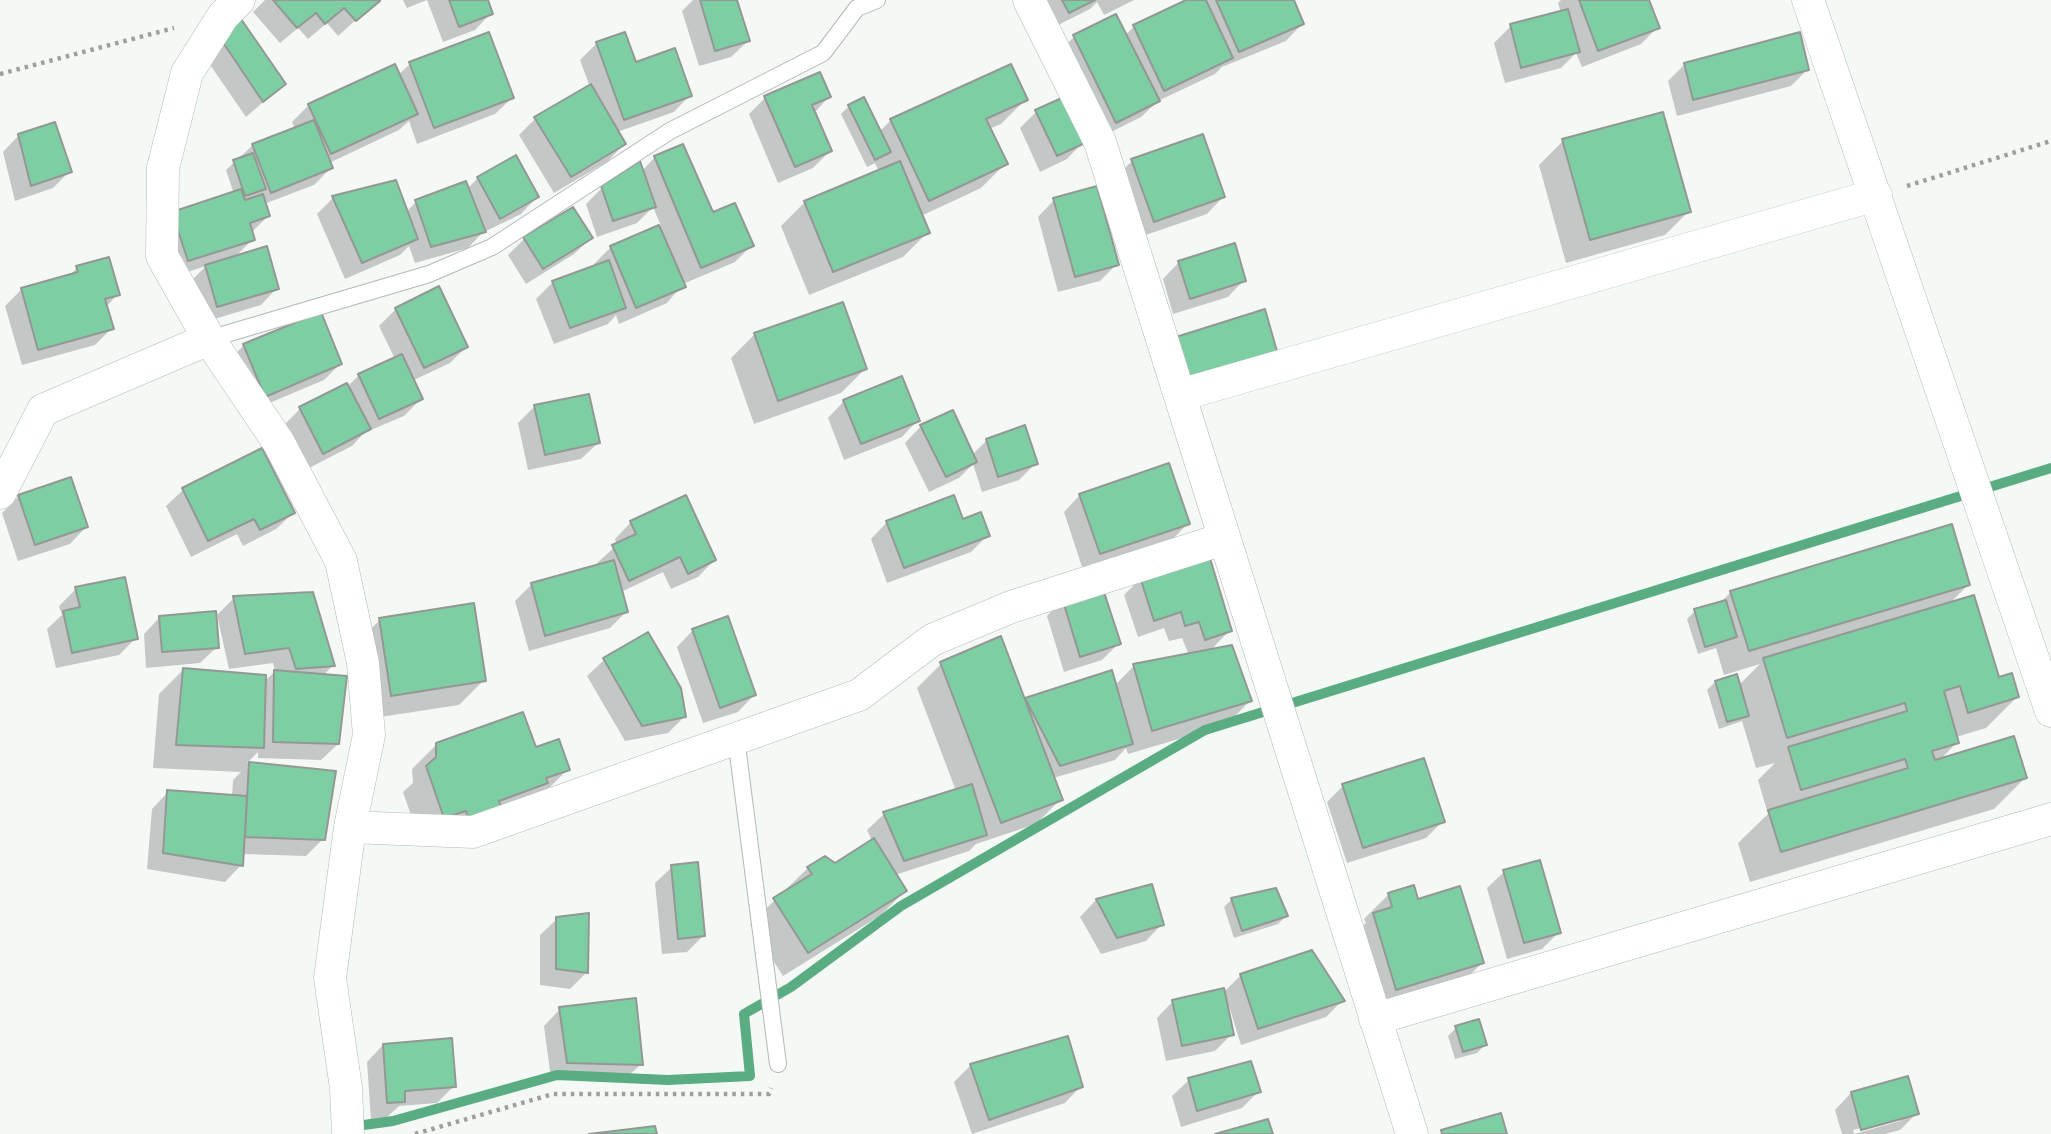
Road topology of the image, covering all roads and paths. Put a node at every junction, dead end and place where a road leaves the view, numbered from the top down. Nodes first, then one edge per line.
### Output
1 (877, 0) edge
2 (1029, 0) edge
3 (1808, 0) edge
4 (231, 8) edge
5 (0, 74) edge
6 (2051, 141) edge
7 (1876, 195) junction
8 (209, 339) junction
9 (1180, 395) junction
10 (0, 493) edge
11 (1223, 539) junction
12 (2051, 711) edge
13 (736, 738) junction
14 (2051, 819) edge
15 (350, 827) junction
16 (1375, 1019) junction
17 (778, 1064) joint
18 (348, 1134) edge
19 (415, 1134) edge
20 (1412, 1134) edge

1 - 8 lane
2 - 9 street
3 - 7 street
4 - 5 path
4 - 8 street
6 - 7 path
7 - 9 street
7 - 12 street
8 - 10 street
8 - 15 street
9 - 11 street
11 - 13 street
11 - 16 street
13 - 15 street
13 - 17 lane
14 - 16 street
15 - 18 street
16 - 20 street
17 - 19 path

